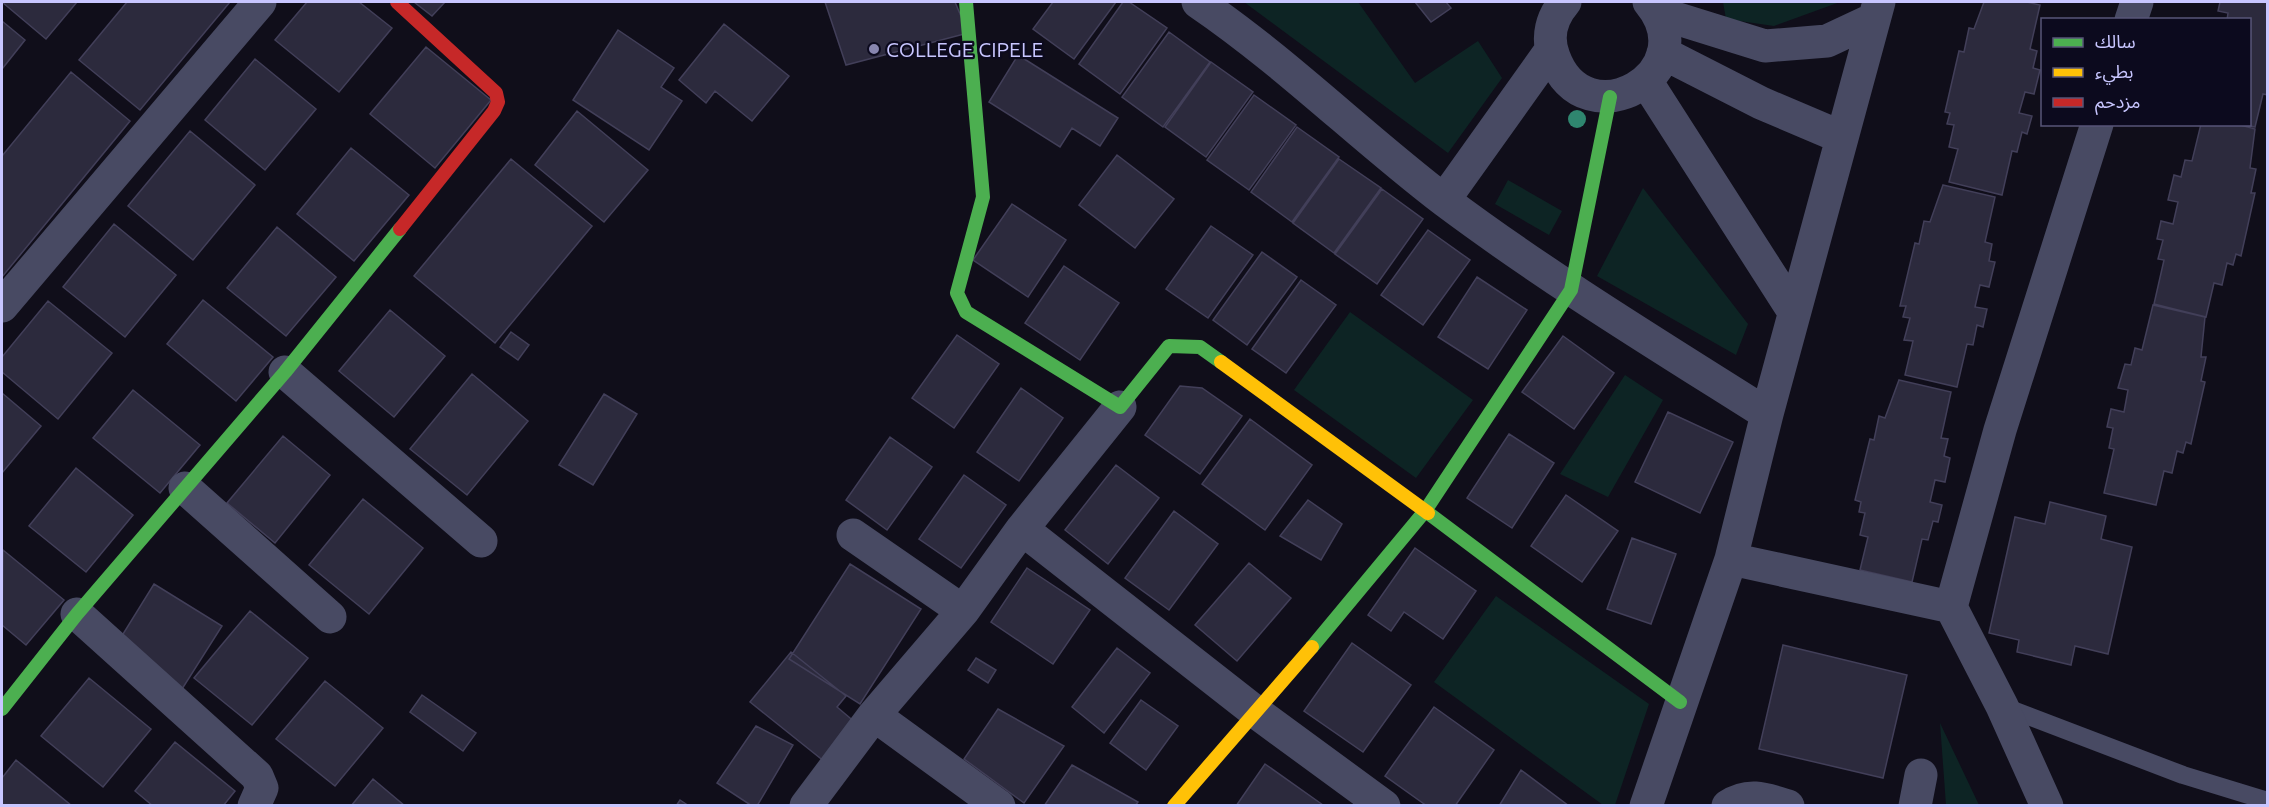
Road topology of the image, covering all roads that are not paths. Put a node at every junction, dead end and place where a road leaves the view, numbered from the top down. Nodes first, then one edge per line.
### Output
1 (260, 2) edge
2 (397, 2) edge
3 (966, 2) edge
4 (1198, 2) edge
5 (2137, 2) edge
6 (1558, 5) edge
7 (1654, 8) edge
8 (1877, 10) edge
9 (2132, 18) edge
10 (1551, 50) junction
11 (1664, 53) junction
12 (1646, 81) junction
13 (1610, 97) junction
14 (2096, 126) edge
15 (1841, 137) junction
16 (1444, 200) junction
17 (1571, 290) junction
18 (2, 306) edge
19 (1794, 312) junction
20 (285, 372) junction
21 (1120, 407) junction
22 (1767, 414) junction
23 (185, 488) junction
24 (1425, 510) junction
25 (1022, 529) junction
26 (853, 535) dead end
27 (481, 541) dead end
28 (1731, 559) junction
29 (1951, 607) junction
30 (963, 610) junction
31 (77, 614) junction
32 (330, 617) dead end
33 (1680, 702) junction
34 (2002, 706) junction
35 (2, 709) edge
36 (1257, 713) junction
37 (874, 716) junction
38 (2268, 801) edge
39 (255, 806) edge
40 (807, 806) edge
41 (999, 806) edge
42 (1174, 806) edge
43 (1384, 806) edge
44 (1646, 806) edge
45 (1728, 806) edge
46 (1788, 806) edge
47 (2047, 806) edge

1 - 18 street
2 - 20 street
3 - 21 street
4 - 16 street
5 - 9 street
6 - 10 street
7 - 8 street
7 - 11 street
8 - 15 street
10 - 13 street
10 - 16 street
11 - 12 street
11 - 15 street
12 - 13 street
12 - 19 street
13 - 17 street
14 - 29 street
15 - 19 street
16 - 17 street
17 - 22 street
17 - 24 street
19 - 22 street
20 - 23 street
20 - 27 street
21 - 24 street
21 - 25 street
22 - 28 street
23 - 31 street
23 - 32 street
24 - 33 street
24 - 36 street
25 - 30 street
25 - 36 street
26 - 30 street
28 - 29 street
28 - 33 street
29 - 34 street
30 - 37 street
31 - 35 street
31 - 39 street
33 - 44 street
34 - 38 lane
34 - 47 street
36 - 42 street
36 - 43 street
37 - 40 street
37 - 41 street
45 - 46 street

